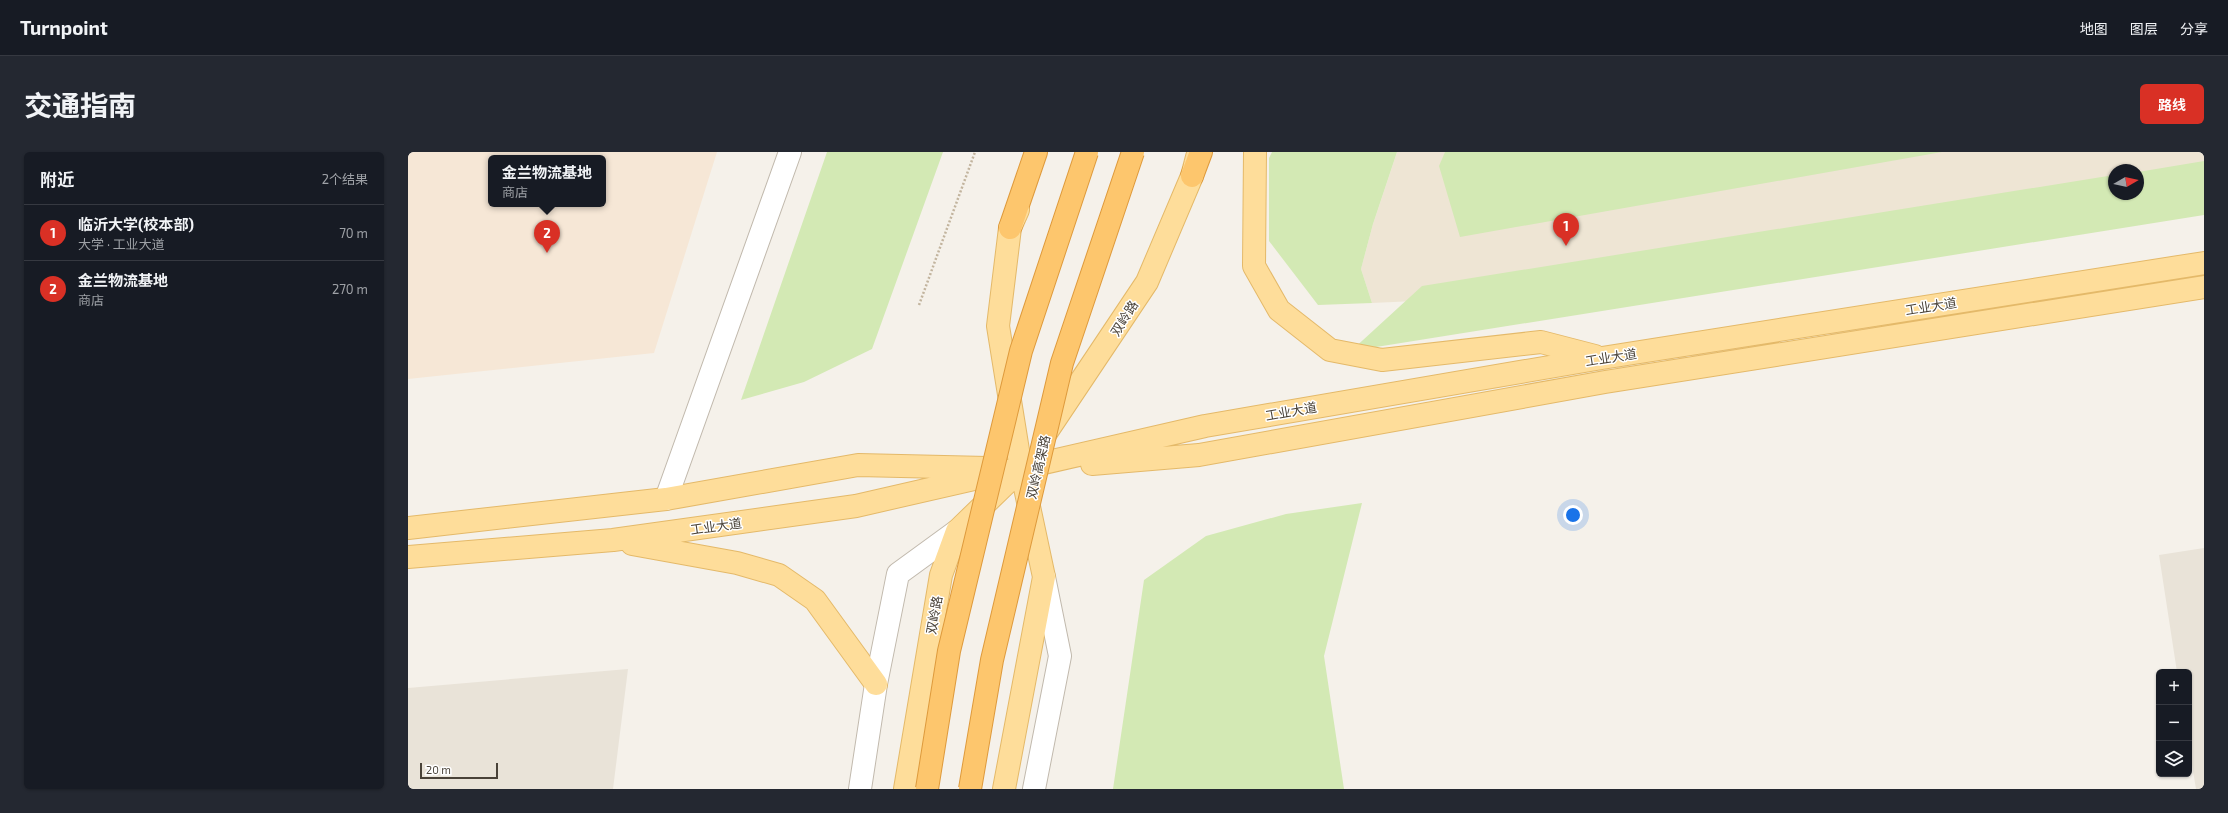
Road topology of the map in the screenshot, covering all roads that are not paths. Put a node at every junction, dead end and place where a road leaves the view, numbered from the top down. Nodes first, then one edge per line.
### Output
1 (790, 152) edge
2 (1030, 152) edge
3 (1036, 152) edge
4 (1044, 152) edge
5 (1087, 152) edge
6 (1133, 152) edge
7 (1200, 152) edge
8 (1207, 152) edge
9 (1255, 152) edge
10 (1192, 176) junction
11 (1010, 228) junction
12 (2204, 263) edge
13 (2204, 287) edge
14 (1602, 358) junction
15 (1021, 469) junction
16 (666, 499) junction
17 (408, 528) edge
18 (957, 531) junction
19 (613, 540) junction
20 (408, 557) edge
21 (1044, 577) junction
22 (876, 684) junction
23 (860, 789) edge
24 (906, 789) edge
25 (927, 789) edge
26 (970, 789) edge
27 (1004, 789) edge
28 (1034, 789) edge

1 - 16 street
2 - 11 street
3 - 11 highway
4 - 11 main road
5 - 25 highway, bridge
6 - 26 highway, 双岭高架路, bridge
7 - 10 highway
8 - 10 street
9 - 14 main road
10 - 15 main road, 双岭路
11 - 15 main road
12 - 14 main road, 工业大道
13 - 15 main road, 工业大道
14 - 15 main road, 工业大道
15 - 16 main road, 工业大道
15 - 18 main road, 双岭路
15 - 19 main road, 工业大道
15 - 21 main road
16 - 17 main road, 工业大道
18 - 22 street
18 - 24 main road, 双岭路
19 - 20 main road, 工业大道
19 - 22 main road
21 - 27 main road
21 - 28 street
22 - 23 street

